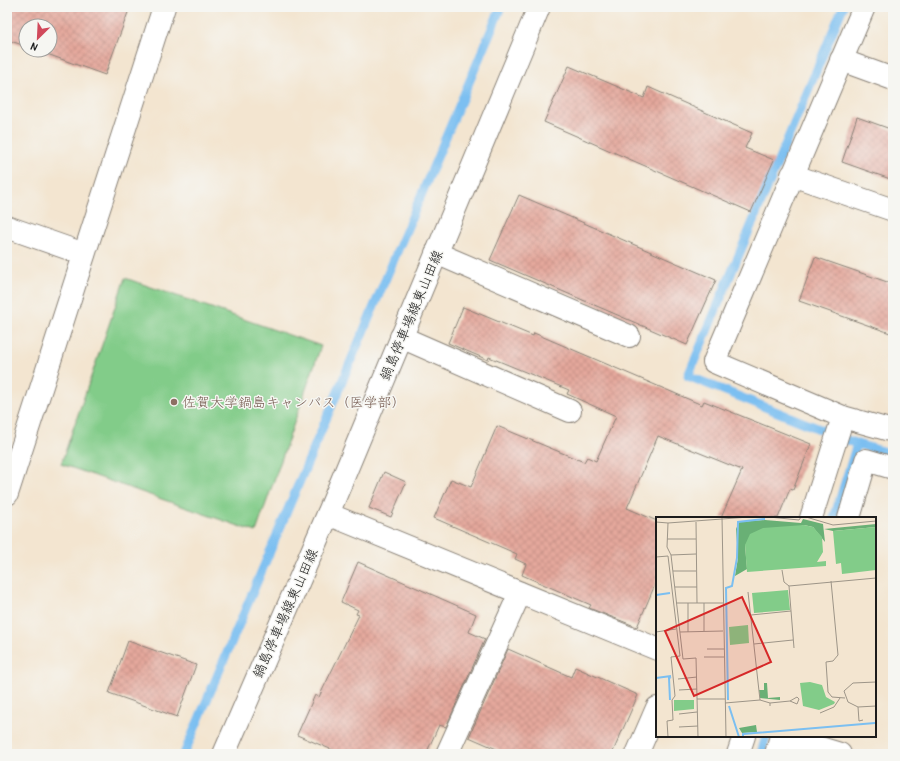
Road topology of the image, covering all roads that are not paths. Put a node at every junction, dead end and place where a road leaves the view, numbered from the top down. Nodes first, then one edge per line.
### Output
1 (164, 7) edge
2 (539, 7) edge
3 (864, 7) edge
4 (840, 60) junction
5 (893, 79) edge
6 (792, 175) junction
7 (893, 210) edge
8 (7, 227) edge
9 (84, 254) junction
10 (436, 254) junction
11 (629, 336) dead end
12 (401, 337) junction
13 (570, 411) dead end
14 (839, 431) junction
15 (893, 431) edge
16 (893, 468) edge
17 (7, 494) edge
18 (328, 514) junction
19 (811, 517) edge
20 (849, 517) edge
21 (520, 593) junction
22 (656, 650) edge
23 (656, 710) edge
24 (744, 737) edge
25 (781, 737) edge
26 (784, 737) edge
27 (224, 754) edge
28 (447, 754) edge
29 (637, 754) edge
30 (738, 754) edge
31 (776, 754) edge
32 (840, 754) edge

1 - 9 street
2 - 10 street, 鍋島停車場線東山田線
3 - 4 street
4 - 5 street
4 - 6 street
6 - 7 street
6 - 14 street
8 - 9 street
9 - 17 street
10 - 11 street
10 - 12 street, 鍋島停車場線東山田線
12 - 13 street
12 - 18 street, 鍋島停車場線東山田線
14 - 15 street
14 - 19 street
16 - 20 street
18 - 21 street
18 - 27 street, 鍋島停車場線東山田線
21 - 22 street
21 - 28 street
23 - 29 street
24 - 30 street
25 - 31 street
26 - 32 street

